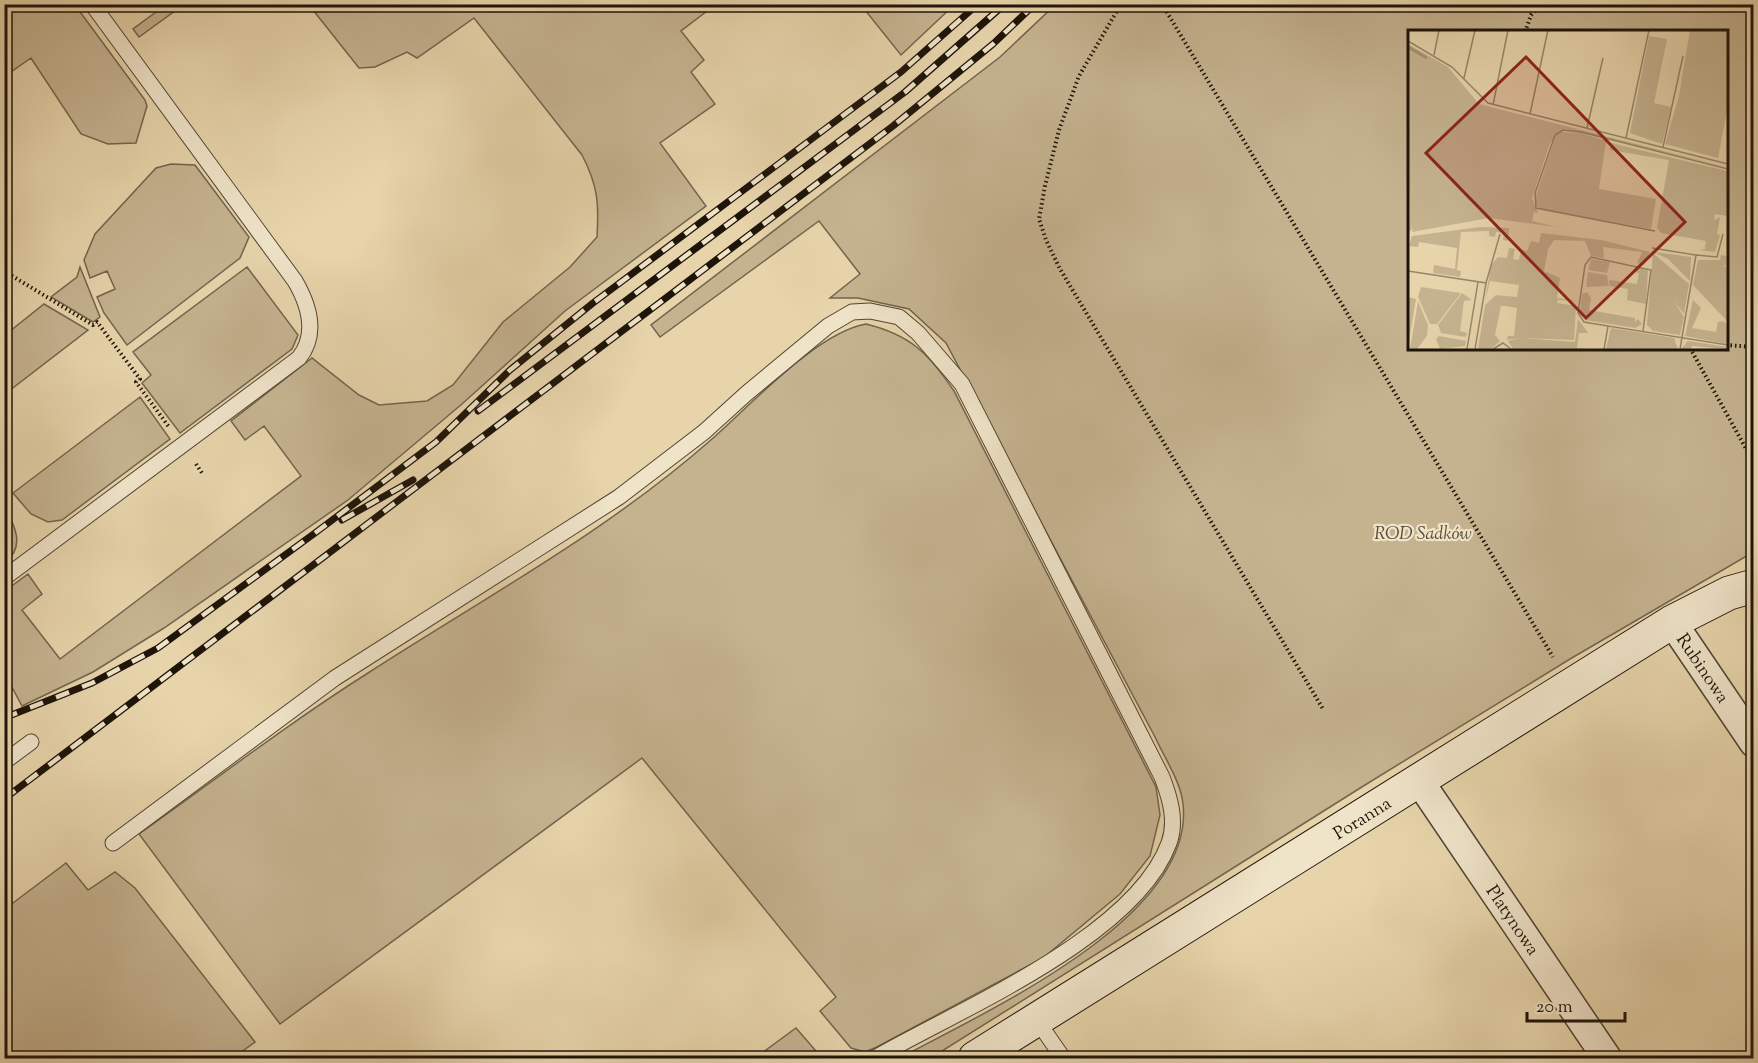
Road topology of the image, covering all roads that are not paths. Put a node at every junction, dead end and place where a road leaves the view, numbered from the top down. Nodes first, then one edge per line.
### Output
1 (92, 4) edge
2 (4, 578) edge
3 (1754, 586) edge
4 (1672, 622) junction
5 (31, 742) dead end
6 (1754, 743) edge
7 (4, 762) edge
8 (1420, 783) junction
9 (113, 843) dead end
10 (1036, 1019) junction
11 (875, 1059) edge
12 (975, 1059) edge
13 (1062, 1059) edge
14 (1607, 1059) edge

1 - 2 lane
3 - 4 street, Poranna
4 - 6 street, Rubinowa
4 - 8 street, Poranna
5 - 7 lane
8 - 10 street, Poranna
8 - 14 street, Platynowa
9 - 11 lane
10 - 12 street, Poranna
10 - 13 lane

